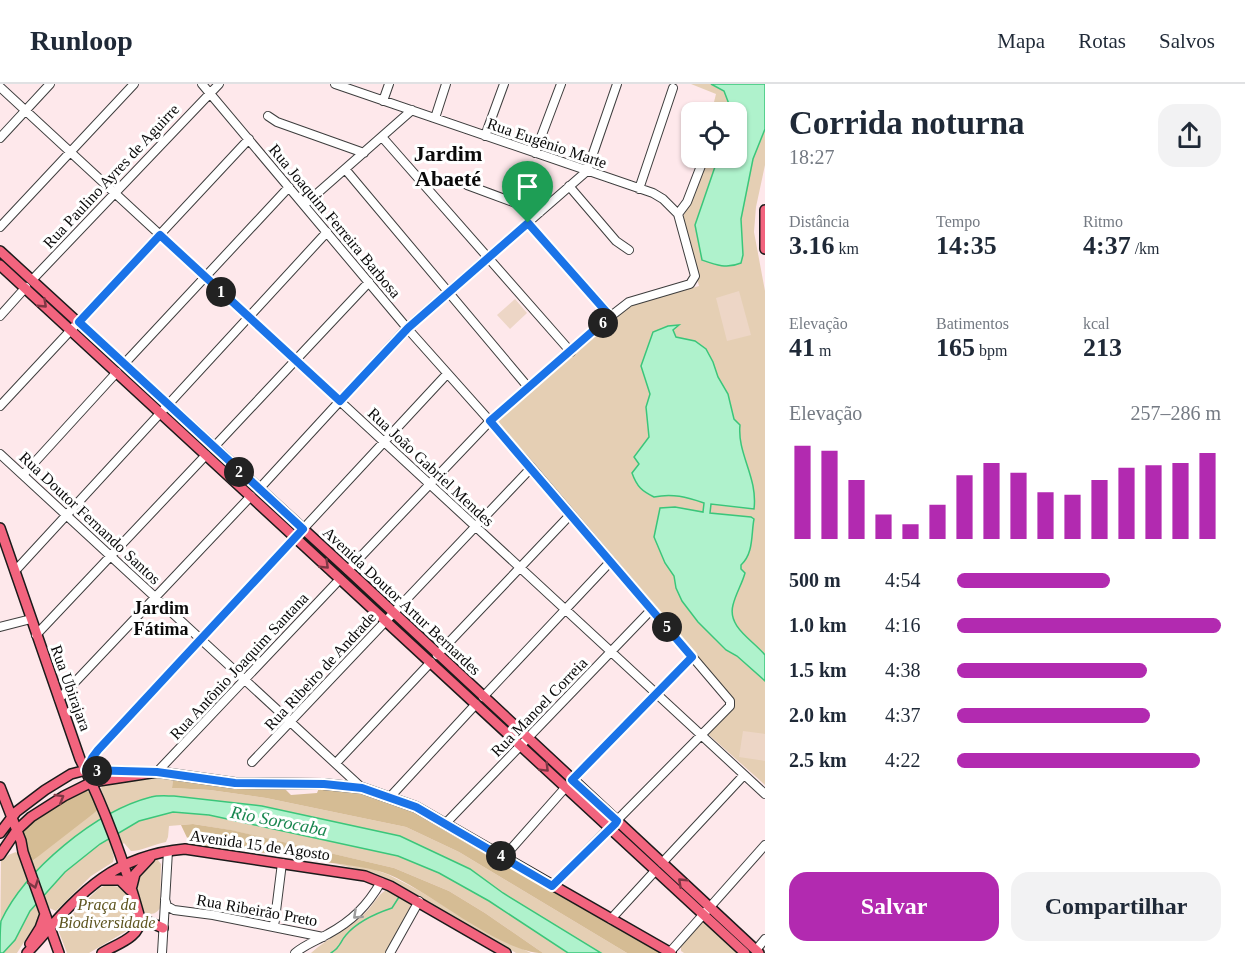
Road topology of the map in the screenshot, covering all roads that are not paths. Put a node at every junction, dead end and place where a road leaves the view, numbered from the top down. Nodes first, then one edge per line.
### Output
1 (50, 84) edge
2 (134, 84) edge
3 (202, 84) edge
4 (219, 84) edge
5 (335, 84) edge
6 (389, 84) edge
7 (446, 84) edge
8 (504, 84) edge
9 (561, 84) edge
10 (617, 84) edge
11 (0, 87) edge
12 (673, 88) dead end
13 (209, 92) junction
14 (383, 101) junction
15 (25, 111) junction
16 (412, 111) junction
17 (268, 116) dead end
18 (435, 118) junction
19 (382, 136) junction
20 (485, 136) junction
21 (0, 138) edge
22 (249, 139) junction
23 (69, 151) junction
24 (364, 153) junction
25 (536, 153) junction
26 (700, 168) edge
27 (345, 169) junction
28 (587, 171) junction
29 (467, 185) dead end
30 (570, 186) junction
31 (289, 188) junction
32 (639, 189) junction
33 (114, 193) junction
34 (304, 205) junction
35 (765, 210) edge
36 (540, 212) junction
37 (678, 214) junction
38 (528, 223) junction
39 (0, 227) edge
40 (327, 232) junction
41 (160, 235) junction
42 (765, 249) edge
43 (629, 250) dead end
44 (0, 251) edge
45 (488, 258) junction
46 (0, 265) edge
47 (206, 277) junction
48 (33, 279) junction
49 (369, 282) junction
50 (26, 287) junction
51 (448, 292) junction
52 (0, 316) edge
53 (610, 316) junction
54 (249, 317) junction
55 (79, 322) junction
56 (408, 328) junction
57 (72, 330) junction
58 (570, 352) junction
59 (296, 360) junction
60 (124, 364) junction
61 (117, 372) junction
62 (447, 374) junction
63 (528, 387) junction
64 (340, 401) junction
65 (168, 405) junction
66 (0, 406) edge
67 (161, 413) junction
68 (490, 421) junction
69 (384, 442) junction
70 (210, 452) junction
71 (0, 454) edge
72 (531, 468) junction
73 (23, 475) junction
74 (430, 484) junction
75 (255, 492) junction
76 (571, 514) junction
77 (67, 515) junction
78 (475, 526) junction
79 (0, 528) edge
80 (299, 533) junction
81 (112, 557) junction
82 (611, 561) junction
83 (520, 568) junction
84 (348, 570) junction
85 (15, 572) junction
86 (340, 579) junction
87 (156, 597) junction
88 (652, 609) junction
89 (566, 610) junction
90 (389, 617) junction
91 (31, 619) junction
92 (0, 627) edge
93 (36, 635) junction
94 (202, 640) junction
95 (611, 651) junction
96 (692, 657) junction
97 (434, 659) junction
98 (245, 680) junction
99 (656, 693) junction
100 (59, 699) junction
101 (479, 700) junction
102 (290, 722) junction
103 (702, 736) junction
104 (524, 741) junction
105 (252, 762) dead end
106 (336, 764) junction
107 (86, 770) junction
108 (152, 773) junction
109 (346, 773) junction
110 (744, 775) junction
111 (572, 780) junction
112 (92, 782) junction
113 (342, 786) junction
114 (0, 787) edge
115 (362, 788) junction
116 (565, 788) junction
117 (765, 794) edge
118 (390, 797) junction
119 (12, 816) junction
120 (31, 817) junction
121 (446, 823) junction
122 (613, 825) junction
123 (17, 830) junction
124 (0, 833) edge
125 (765, 845) edge
126 (168, 851) junction
127 (24, 854) junction
128 (154, 855) junction
129 (0, 857) edge
130 (503, 858) junction
131 (122, 860) junction
132 (282, 863) junction
133 (659, 867) junction
134 (97, 880) junction
135 (381, 882) junction
136 (552, 886) junction
137 (134, 894) junction
138 (165, 899) junction
139 (419, 901) junction
140 (706, 911) junction
141 (185, 912) junction
142 (44, 913) junction
143 (140, 918) junction
144 (611, 919) junction
145 (163, 924) junction
146 (274, 927) junction
147 (50, 928) junction
148 (323, 937) junction
149 (765, 939) edge
150 (756, 952) edge
151 (26, 953) edge
152 (59, 953) edge
153 (102, 953) edge
154 (162, 953) edge
155 (295, 953) edge
156 (390, 953) edge
157 (506, 953) edge
158 (670, 953) edge
159 (745, 953) edge

1 - 15 street
2 - 23 street
3 - 13 street, Rua Joaquim Ferreira Barbosa
4 - 13 street
5 - 14 street, Rua Eugênio Marte
6 - 14 street
7 - 18 street
8 - 20 street
9 - 25 street
10 - 28 street
11 - 15 street, Rua João Gabriel Mendes
12 - 32 street
13 - 22 street, Rua Joaquim Ferreira Barbosa
13 - 33 street, Rua Paulino Ayres de Aguirre
14 - 16 street, Rua Eugênio Marte
15 - 21 street
15 - 23 street, Rua João Gabriel Mendes
16 - 18 street, Rua Eugênio Marte
16 - 19 street
17 - 24 street
18 - 20 street, Rua Eugênio Marte
19 - 24 street
19 - 45 street
20 - 25 street, Rua Eugênio Marte
22 - 31 street, Rua Joaquim Ferreira Barbosa
22 - 41 street
23 - 33 street, Rua João Gabriel Mendes
23 - 39 street
24 - 27 street
25 - 28 street, Rua Eugênio Marte
26 - 37 street
27 - 34 street
27 - 51 street
28 - 30 street
28 - 32 street, Rua Eugênio Marte
29 - 36 street
30 - 36 street
30 - 43 street
31 - 34 street, Rua Joaquim Ferreira Barbosa
31 - 47 street
32 - 37 street, Rua Eugênio Marte
33 - 41 street, Rua João Gabriel Mendes
33 - 48 street, Rua Paulino Ayres de Aguirre
34 - 40 street, Rua Joaquim Ferreira Barbosa
35 - 42 main road
36 - 38 street
37 - 53 street
38 - 45 street
38 - 53 street
40 - 49 street, Rua Joaquim Ferreira Barbosa
40 - 54 street
41 - 47 street, Rua João Gabriel Mendes
41 - 55 street
44 - 48 main road, Avenida Doutor Artur Bernardes
45 - 51 street
45 - 58 street
46 - 50 main road, Avenida Doutor Artur Bernardes
47 - 54 street, Rua João Gabriel Mendes
47 - 60 street
48 - 55 main road, Avenida Doutor Artur Bernardes
49 - 56 street, Rua Joaquim Ferreira Barbosa
49 - 59 street
50 - 52 street
50 -> 57 main road, Avenida Doutor Artur Bernardes
51 - 56 street
51 - 63 street
53 - 58 street
54 - 59 street, Rua João Gabriel Mendes
54 - 65 street
55 - 57 street
55 - 60 main road, Avenida Doutor Artur Bernardes
56 - 62 street, Rua Joaquim Ferreira Barbosa
56 - 64 street
57 - 61 main road, Avenida Doutor Artur Bernardes
57 - 66 street
58 - 63 street
59 - 64 street, Rua João Gabriel Mendes
59 - 70 street
60 - 65 main road, Avenida Doutor Artur Bernardes
61 - 67 main road, Avenida Doutor Artur Bernardes
61 - 73 street
62 - 68 street, Rua Joaquim Ferreira Barbosa
62 - 69 street
63 - 68 street
64 - 69 street, Rua João Gabriel Mendes
64 - 75 street
65 - 67 street
65 - 70 main road, Avenida Doutor Artur Bernardes
67 - 70 main road, Avenida Doutor Artur Bernardes
67 - 77 street
68 - 72 street, Rua Joaquim Ferreira Barbosa
68 - 74 street
69 - 74 street, Rua João Gabriel Mendes
69 - 80 street
70 - 75 main road, Avenida Doutor Artur Bernardes
70 - 81 street
71 - 73 street, Rua Doutor Fernando Santos
72 - 76 street, Rua Joaquim Ferreira Barbosa
72 - 78 street, Rua Ribeiro de Andrade
73 - 77 street, Rua Doutor Fernando Santos
74 - 78 street, Rua João Gabriel Mendes
74 - 84 street
75 - 80 main road, Avenida Doutor Artur Bernardes
75 - 87 street
76 - 82 street, Rua Joaquim Ferreira Barbosa
76 - 83 street
77 - 81 street, Rua Doutor Fernando Santos
77 - 85 street
78 - 83 street, Rua João Gabriel Mendes
78 - 90 street, Rua Ribeiro de Andrade
79 - 85 main road, Rua Ubirajara
80 - 84 main road, Avenida Doutor Artur Bernardes
80 -> 86 main road, Avenida Doutor Artur Bernardes
80 - 94 street
81 - 87 street, Rua Doutor Fernando Santos
81 - 93 street
82 - 88 street, Rua Joaquim Ferreira Barbosa
82 - 89 street
83 - 89 street, Rua João Gabriel Mendes
83 - 97 street
84 - 90 main road, Avenida Doutor Artur Bernardes
85 - 91 main road, Rua Ubirajara
86 - 90 main road, Avenida Doutor Artur Bernardes
86 - 98 street, Rua Antônio Joaquim Santana
87 - 94 street, Rua Doutor Fernando Santos
87 - 100 street
88 - 95 street, Rua Manoel Correia
88 - 96 street, Rua Joaquim Ferreira Barbosa
89 - 95 street, Rua João Gabriel Mendes
89 - 101 street
90 - 97 main road, Avenida Doutor Artur Bernardes
90 - 102 street, Rua Ribeiro de Andrade
91 - 92 street
91 - 93 main road, Rua Ubirajara
93 - 100 main road, Rua Ubirajara
94 - 98 street, Rua Doutor Fernando Santos
94 - 107 street
95 - 99 street, Rua João Gabriel Mendes
95 - 104 street, Rua Manoel Correia
96 - 99 street
96 - 103 street, Rua Joaquim Ferreira Barbosa
97 - 101 main road, Avenida Doutor Artur Bernardes
97 - 106 street
98 - 102 street, Rua Doutor Fernando Santos
98 - 108 street, Rua Antônio Joaquim Santana
99 - 103 street, Rua João Gabriel Mendes
99 - 111 street
100 - 107 main road, Rua Ubirajara
101 - 104 main road, Avenida Doutor Artur Bernardes
101 - 118 street
102 - 105 street, Rua Ribeiro de Andrade
102 - 106 street, Rua Doutor Fernando Santos
103 - 110 street, Rua João Gabriel Mendes
103 - 122 street
104 - 111 main road, Avenida Doutor Artur Bernardes
104 -> 116 main road, Avenida Doutor Artur Bernardes
104 - 121 street, Rua Manoel Correia
106 - 109 street, Rua Doutor Fernando Santos
107 - 108 main road
107 - 112 main road, Rua Ubirajara
107 - 119 main road
108 - 112 main road
108 - 113 main road
109 - 113 street
109 - 115 street, Rua Doutor Fernando Santos
110 - 117 street, Rua João Gabriel Mendes
110 - 133 street
111 - 122 main road, Avenida Doutor Artur Bernardes
120 -> 112 main road
112 - 131 main road, Rua Ubirajara
113 - 115 main road
114 - 119 main road
115 - 118 main road
116 - 122 main road, Avenida Doutor Artur Bernardes
116 - 130 street
118 - 121 main road
119 - 120 main road
119 - 123 main road
119 - 124 main road
120 - 123 main road
121 - 130 main road
122 - 133 main road, Avenida Doutor Artur Bernardes
122 - 136 street
123 - 127 main road
123 - 129 main road
125 - 140 street
126 - 128 main road, Avenida 15 de Agosto
126 - 132 main road, Avenida 15 de Agosto
126 - 138 street
127 - 129 main road
127 -> 142 main road
128 - 131 main road, Avenida 15 de Agosto
128 - 137 main road
130 - 136 main road
131 - 134 main road, Avenida 15 de Agosto
131 - 137 main road
132 - 135 main road, Avenida 15 de Agosto
132 - 146 street
133 - 140 main road, Avenida Doutor Artur Bernardes
133 - 144 street
134 - 137 main road
134 - 147 main road, Avenida 15 de Agosto
135 - 139 main road, Avenida 15 de Agosto
135 -> 148 street
136 - 144 main road
137 - 143 main road
138 - 141 street, Rua Ribeirão Preto
138 - 145 street
139 - 156 street
139 - 157 main road, Avenida 15 de Agosto
140 - 150 main road, Avenida Doutor Artur Bernardes
140 - 158 street
140 - 159 main road, Avenida Doutor Artur Bernardes
141 - 145 street, Rua Ribeirão Preto
141 - 146 street, Rua Ribeirão Preto
142 - 147 main road
142 - 151 main road
143 - 145 main road
143 - 153 main road
144 - 158 main road
145 - 154 street
146 - 148 street, Rua Ribeirão Preto
147 - 151 main road, Avenida 15 de Agosto
147 - 152 main road
148 - 155 street
149 - 150 street

